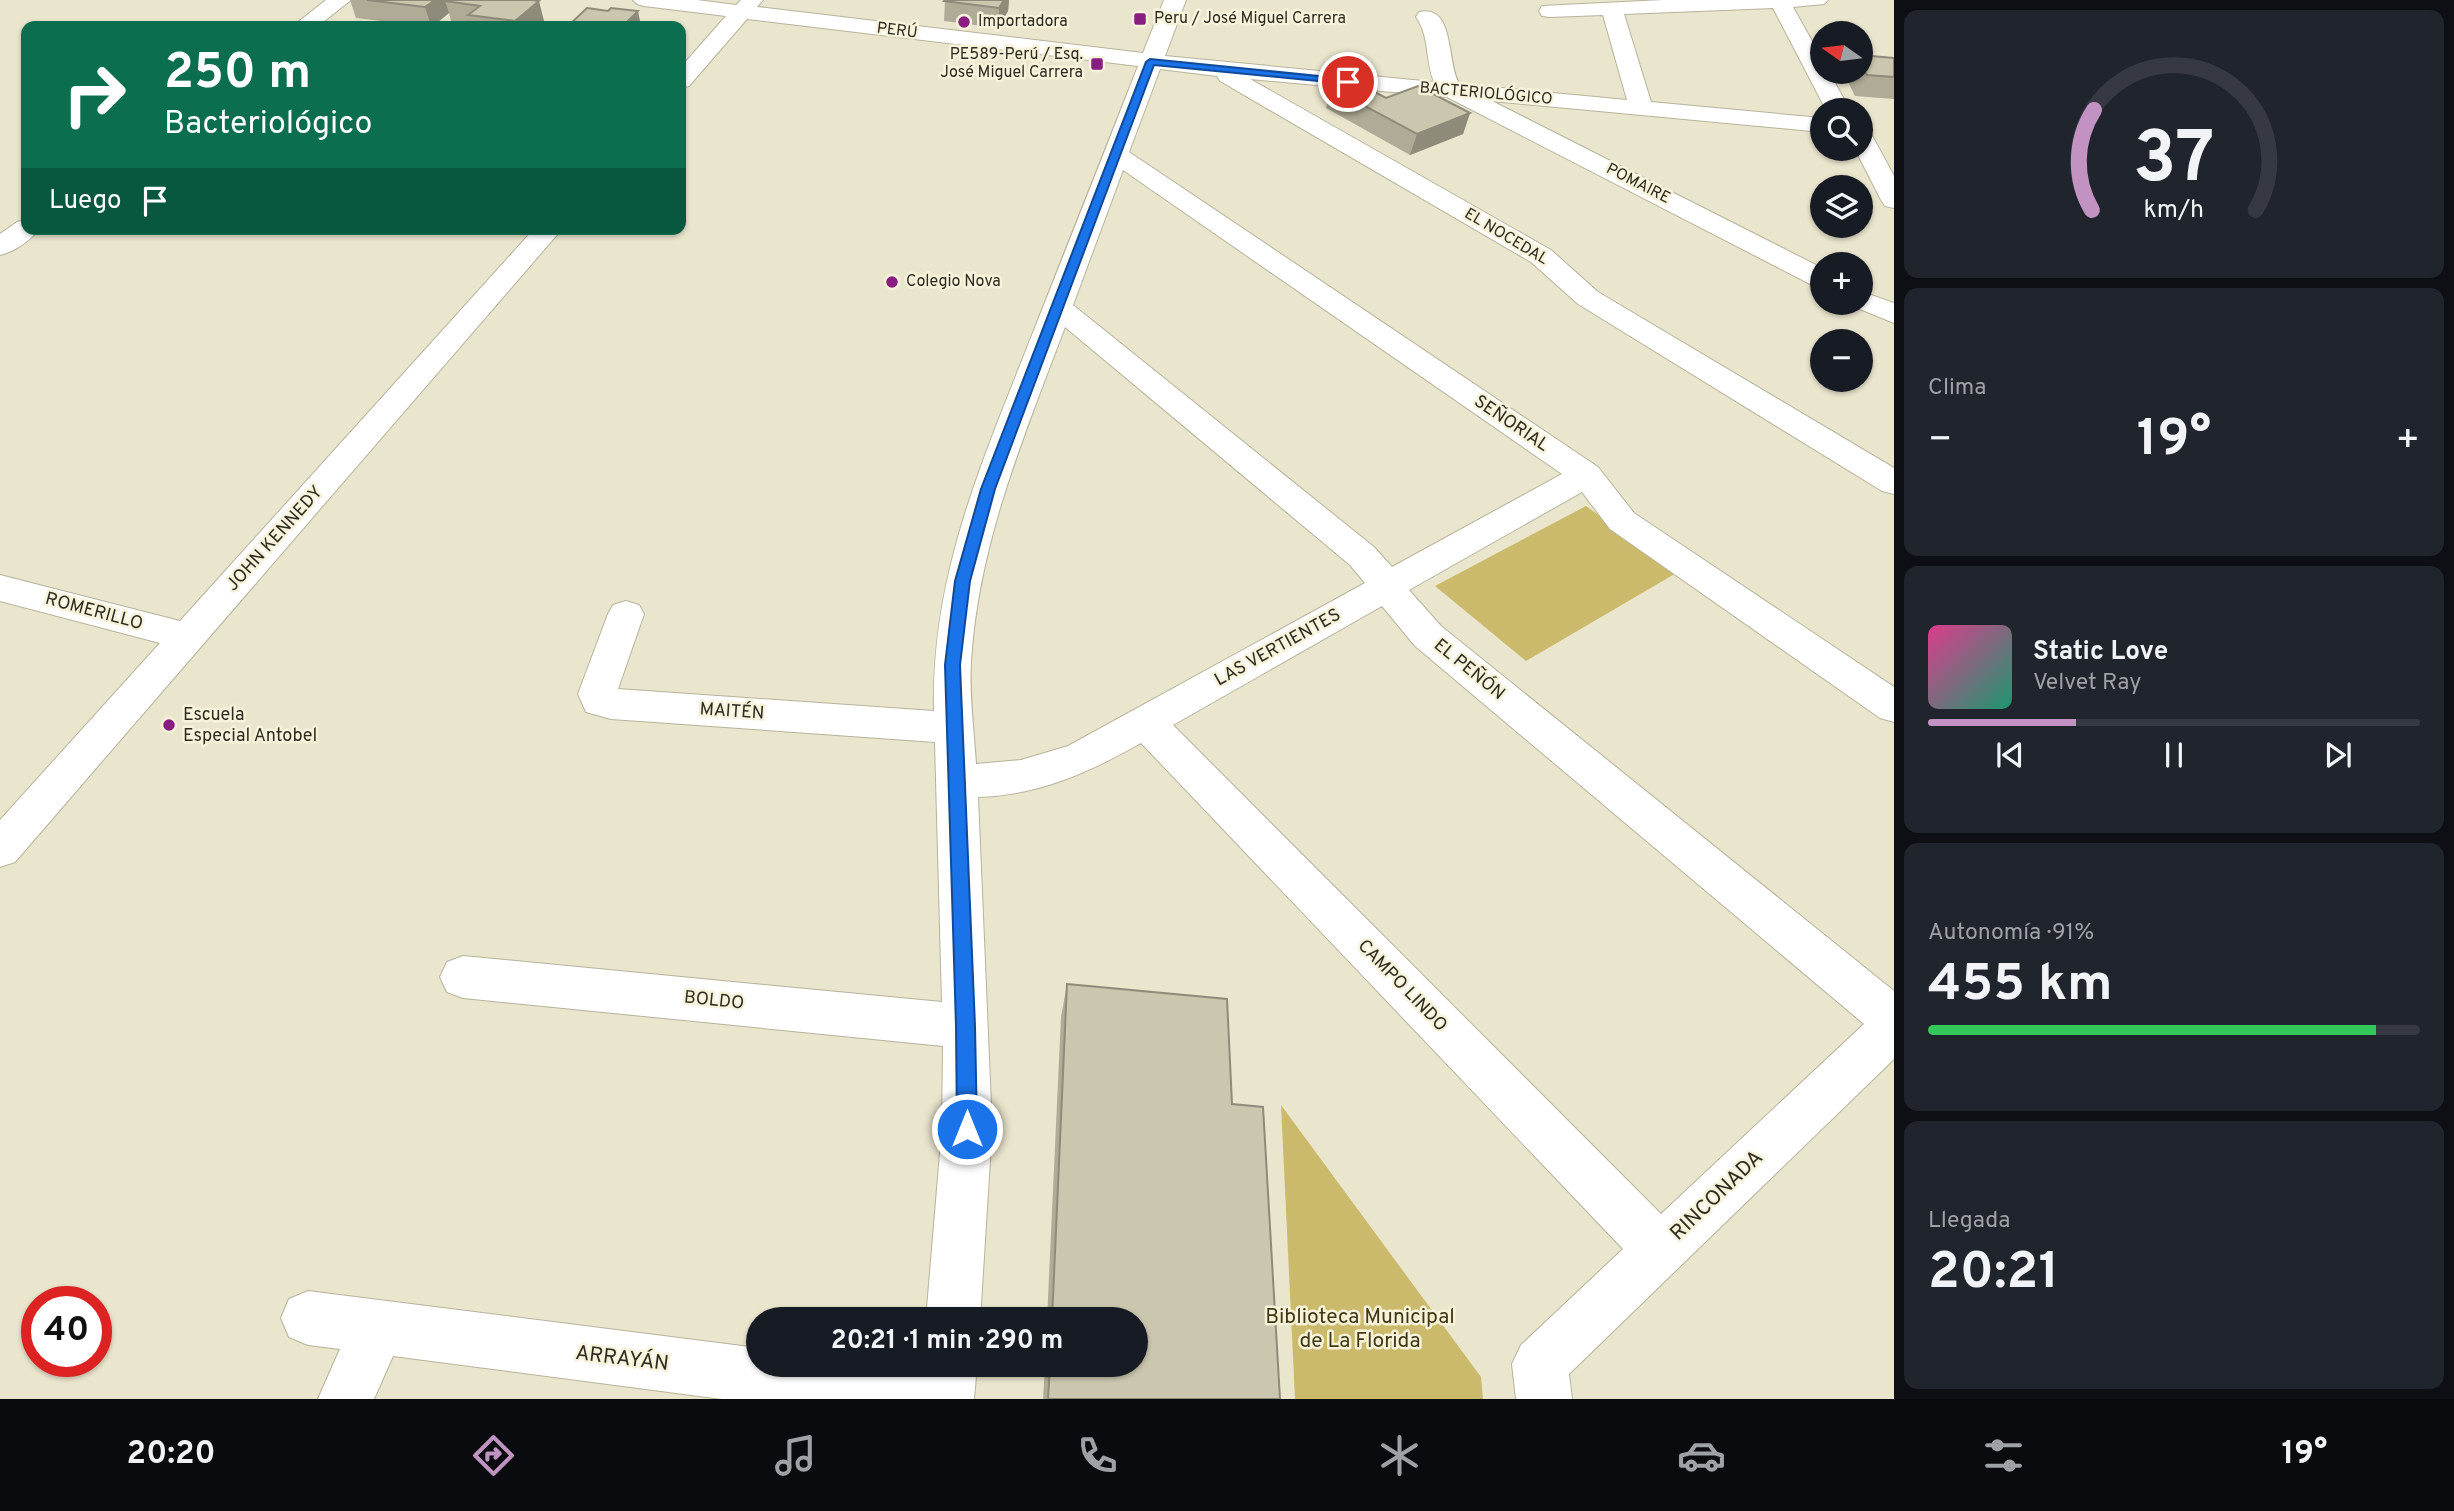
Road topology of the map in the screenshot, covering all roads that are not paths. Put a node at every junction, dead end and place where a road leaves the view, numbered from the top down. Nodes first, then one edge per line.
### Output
1 (340, 0) edge
2 (644, 0) edge
3 (1175, 0) edge
4 (1817, 0) edge
5 (1780, 2) edge
6 (747, 6) edge
7 (1612, 9) junction
8 (1550, 11) dead end
9 (1427, 17) dead end
10 (311, 21) edge
11 (1150, 62) junction
12 (1217, 69) junction
13 (686, 75) edge
14 (1453, 91) junction
15 (1832, 98) edge
16 (1641, 109) junction
17 (1810, 124) edge
18 (1873, 145) edge
19 (1115, 153) junction
20 (1894, 200) edge
21 (21, 232) edge
22 (544, 235) edge
23 (0, 247) edge
24 (1810, 273) edge
25 (1873, 305) edge
26 (1057, 306) junction
27 (1894, 314) edge
28 (1586, 475) junction
29 (1894, 483) edge
30 (1387, 587) junction
31 (0, 588) edge
32 (626, 614) dead end
33 (188, 637) junction
34 (1894, 707) edge
35 (1145, 722) junction
36 (955, 728) junction
37 (958, 780) junction
38 (0, 849) edge
39 (463, 977) dead end
40 (1894, 1020) edge
41 (966, 1026) junction
42 (1894, 1027) edge
43 (1660, 1250) junction
44 (954, 1307) edge
45 (308, 1318) dead end
46 (378, 1327) junction
47 (948, 1377) edge
48 (1542, 1381) edge
49 (346, 1399) edge
50 (936, 1399) edge
51 (946, 1399) edge

1 - 10 street
2 - 6 street, PERÚ
3 - 11 street
4 - 5 street
5 - 7 street
5 - 15 street
6 - 11 street, PERÚ
6 - 13 street
7 - 8 street
7 - 16 street
9 - 14 street
11 - 12 street, BACTERIOLÓGICO
11 - 19 street
12 - 14 street, BACTERIOLÓGICO
12 - 29 street, EL NOCEDAL
14 - 16 street, BACTERIOLÓGICO
14 - 24 street, POMAIRE
16 - 17 street, BACTERIOLÓGICO
18 - 20 street
19 - 26 street
19 - 28 street, SEÑORIAL
21 - 23 street
22 - 33 street, JOHN KENNEDY
25 - 27 street
26 - 30 street, EL PEÑÓN
26 - 36 street
28 - 30 street, LAS VERTIENTES
28 - 34 street, SEÑORIAL
30 - 35 street, LAS VERTIENTES
30 - 40 street, EL PEÑÓN
31 - 33 street, ROMERILLO
32 - 36 street, MAITÉN
33 - 38 street, JOHN KENNEDY
35 - 37 street, LAS VERTIENTES
35 - 43 street, CAMPO LINDO
36 - 37 street
37 - 41 street
39 - 41 street, BOLDO
41 - 44 street
42 - 43 street, RINCONADA
43 - 48 street, RINCONADA
45 - 46 street, ARRAYÁN
46 - 49 street
46 - 50 street, ARRAYÁN
47 - 51 street

